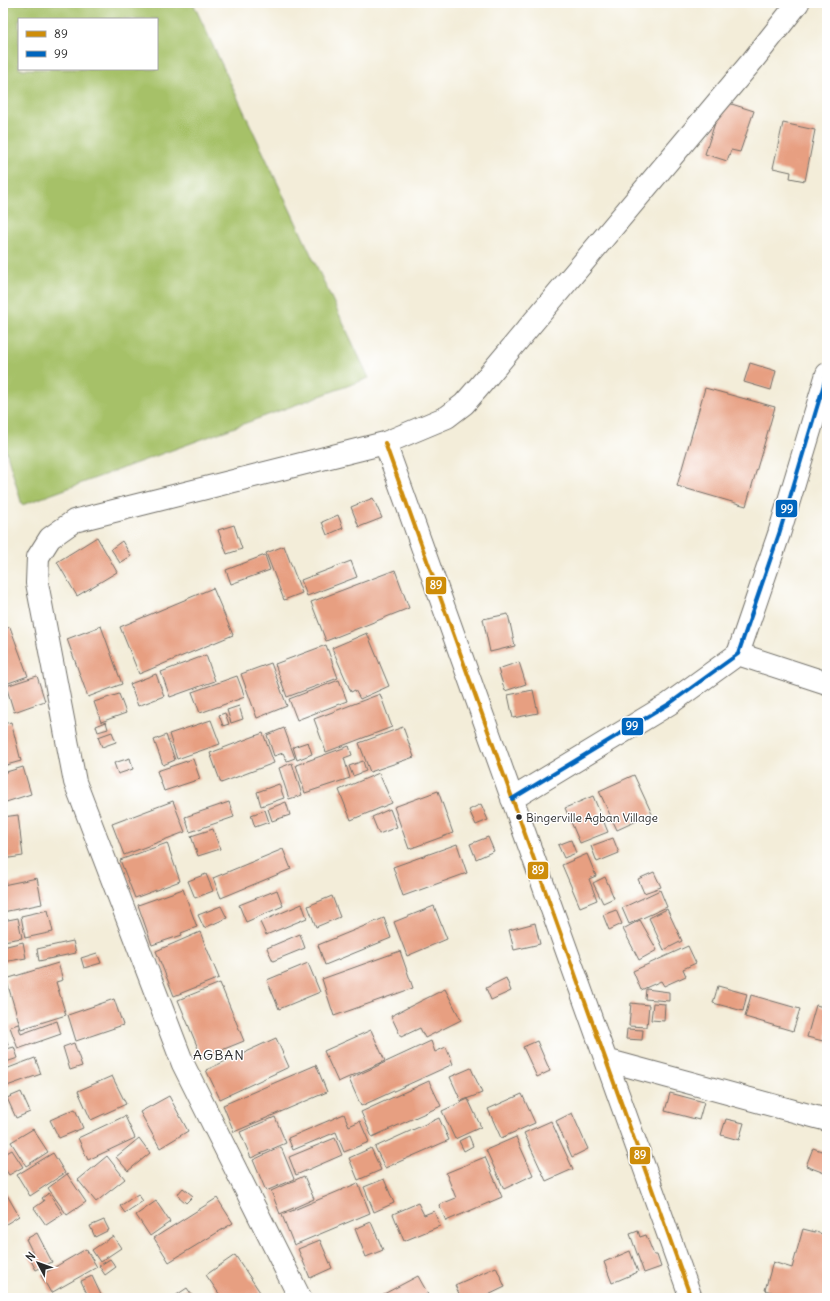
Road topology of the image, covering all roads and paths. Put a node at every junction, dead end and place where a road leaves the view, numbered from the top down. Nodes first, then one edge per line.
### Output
1 (798, 3) edge
2 (827, 374) edge
3 (385, 443) junction
4 (738, 654) junction
5 (827, 683) edge
6 (512, 799) junction
7 (606, 1060) junction
8 (827, 1120) edge
9 (300, 1298) edge
10 (691, 1298) edge

1 - 3 street
2 - 4 street
3 - 6 street
3 - 9 street
4 - 5 street
4 - 6 street
6 - 7 street
7 - 8 street
7 - 10 street

